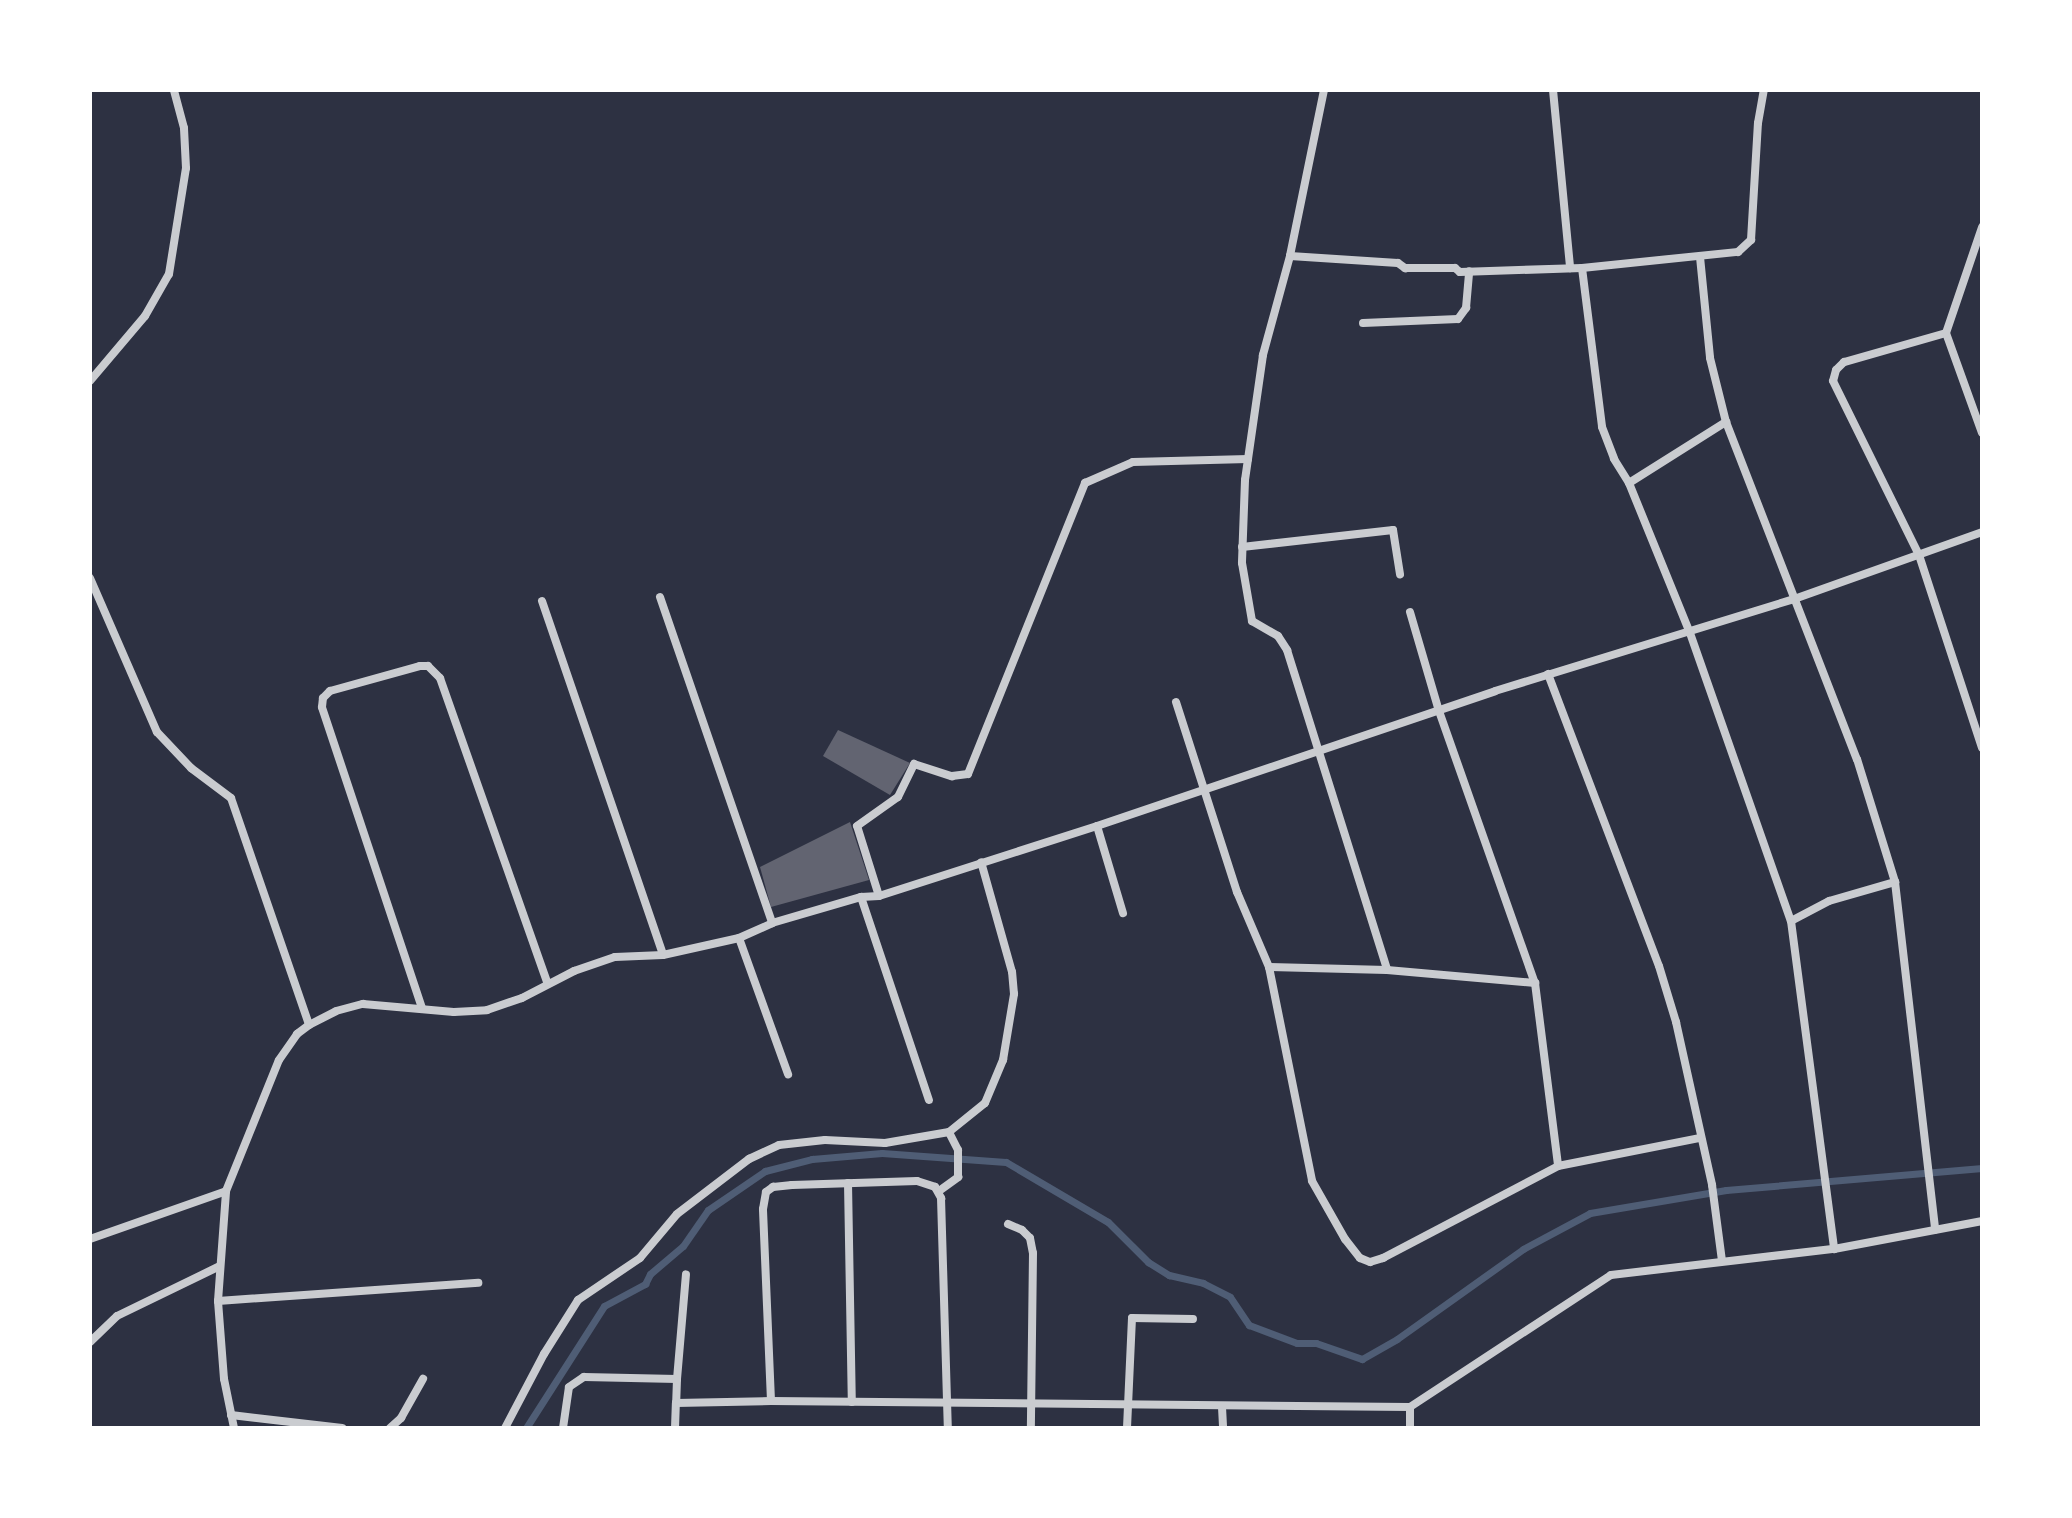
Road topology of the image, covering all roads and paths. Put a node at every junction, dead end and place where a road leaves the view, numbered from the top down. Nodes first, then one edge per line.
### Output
1 (174, 90) edge
2 (1324, 90) edge
3 (1553, 90) edge
4 (1764, 90) edge
5 (1982, 227) edge
6 (1290, 256) junction
7 (1700, 257) junction
8 (1570, 268) junction
9 (1582, 268) junction
10 (1469, 271) junction
11 (1363, 323) dead end
12 (1946, 333) junction
13 (90, 381) edge
14 (1726, 422) junction
15 (1982, 433) edge
16 (1248, 459) junction
17 (1629, 483) junction
18 (1982, 532) edge
19 (1242, 547) junction
20 (1919, 555) junction
21 (1400, 574) dead end
22 (90, 578) edge
23 (660, 597) dead end
24 (1797, 598) junction
25 (542, 601) dead end
26 (1410, 612) dead end
27 (1690, 633) junction
28 (1548, 674) junction
29 (1176, 702) dead end
30 (1439, 711) junction
31 (1982, 748) edge
32 (1318, 752) junction
33 (1204, 789) junction
34 (1097, 826) junction
35 (981, 862) junction
36 (1895, 882) junction
37 (879, 896) junction
38 (861, 897) junction
39 (1123, 913) dead end
40 (1791, 921) junction
41 (772, 923) junction
42 (739, 938) junction
43 (663, 955) junction
44 (1269, 967) junction
45 (1387, 970) junction
46 (1535, 983) junction
47 (548, 984) junction
48 (422, 1008) junction
49 (309, 1025) junction
50 (788, 1074) dead end
51 (929, 1100) dead end
52 (949, 1132) junction
53 (1700, 1138) junction
54 (1558, 1166) junction
55 (848, 1183) junction
56 (226, 1191) junction
57 (939, 1191) junction
58 (1982, 1221) edge
59 (1008, 1224) dead end
60 (1935, 1230) junction
61 (90, 1239) edge
62 (1834, 1249) junction
63 (1722, 1261) junction
64 (220, 1266) junction
65 (686, 1274) dead end
66 (478, 1283) dead end
67 (218, 1301) junction
68 (1193, 1319) dead end
69 (90, 1342) edge
70 (423, 1379) dead end
71 (677, 1379) junction
72 (771, 1401) junction
73 (852, 1402) junction
74 (676, 1403) junction
75 (947, 1403) junction
76 (1030, 1405) junction
77 (1128, 1406) junction
78 (1222, 1407) junction
79 (1410, 1407) junction
80 (231, 1415) junction
81 (234, 1428) edge
82 (342, 1428) edge
83 (390, 1428) edge
84 (505, 1428) edge
85 (563, 1428) edge
86 (675, 1428) edge
87 (948, 1428) edge
88 (1031, 1428) edge
89 (1127, 1428) edge
90 (1223, 1428) edge
91 (1410, 1428) edge

1 - 13 street
2 - 6 street
3 - 8 street
4 - 7 street
5 - 12 street
6 - 10 street
6 - 16 street
7 - 9 street
7 - 14 street
8 - 9 street
8 - 10 street
9 - 17 street
10 - 11 street
12 - 15 street
12 - 20 street
14 - 17 street
14 - 24 street
16 - 19 street
16 - 37 street
17 - 27 street
18 - 20 street
19 - 21 street
19 - 32 street
20 - 24 street
20 - 31 street
22 - 49 street
23 - 41 street
24 - 27 street
24 - 36 street
25 - 43 street
26 - 30 street
27 - 28 street
27 - 40 street
28 - 30 street
28 - 53 street
29 - 33 street
30 - 32 street
30 - 46 street
32 - 33 street
32 - 45 street
33 - 34 street
33 - 44 street
34 - 35 street
34 - 39 street
35 - 37 street
35 - 52 street
36 - 40 street
36 - 60 street
37 - 38 street
38 - 41 street
38 - 51 street
40 - 62 street
41 - 42 street
42 - 43 street
42 - 50 street
43 - 47 street
44 - 45 street
44 - 54 street
45 - 46 street
46 - 54 street
47 - 48 street
47 - 48 street
48 - 49 street
49 - 56 street
52 - 57 street
52 - 84 street
53 - 54 street
53 - 63 street
55 - 57 street
55 - 72 street
55 - 73 street
56 - 61 street
56 - 64 street
57 - 75 street
58 - 60 street
59 - 76 street
60 - 62 street
62 - 63 street
63 - 79 street
64 - 67 street
64 - 69 street
65 - 71 street
66 - 67 street
67 - 80 street
68 - 77 street
70 - 83 street
71 - 74 street
71 - 85 street
72 - 73 street
72 - 74 street
73 - 75 street
74 - 86 street
75 - 76 street
75 - 87 street
76 - 77 street
76 - 88 street
77 - 78 street
77 - 89 street
78 - 79 street
78 - 90 street
79 - 91 street
80 - 81 street
80 - 82 street

